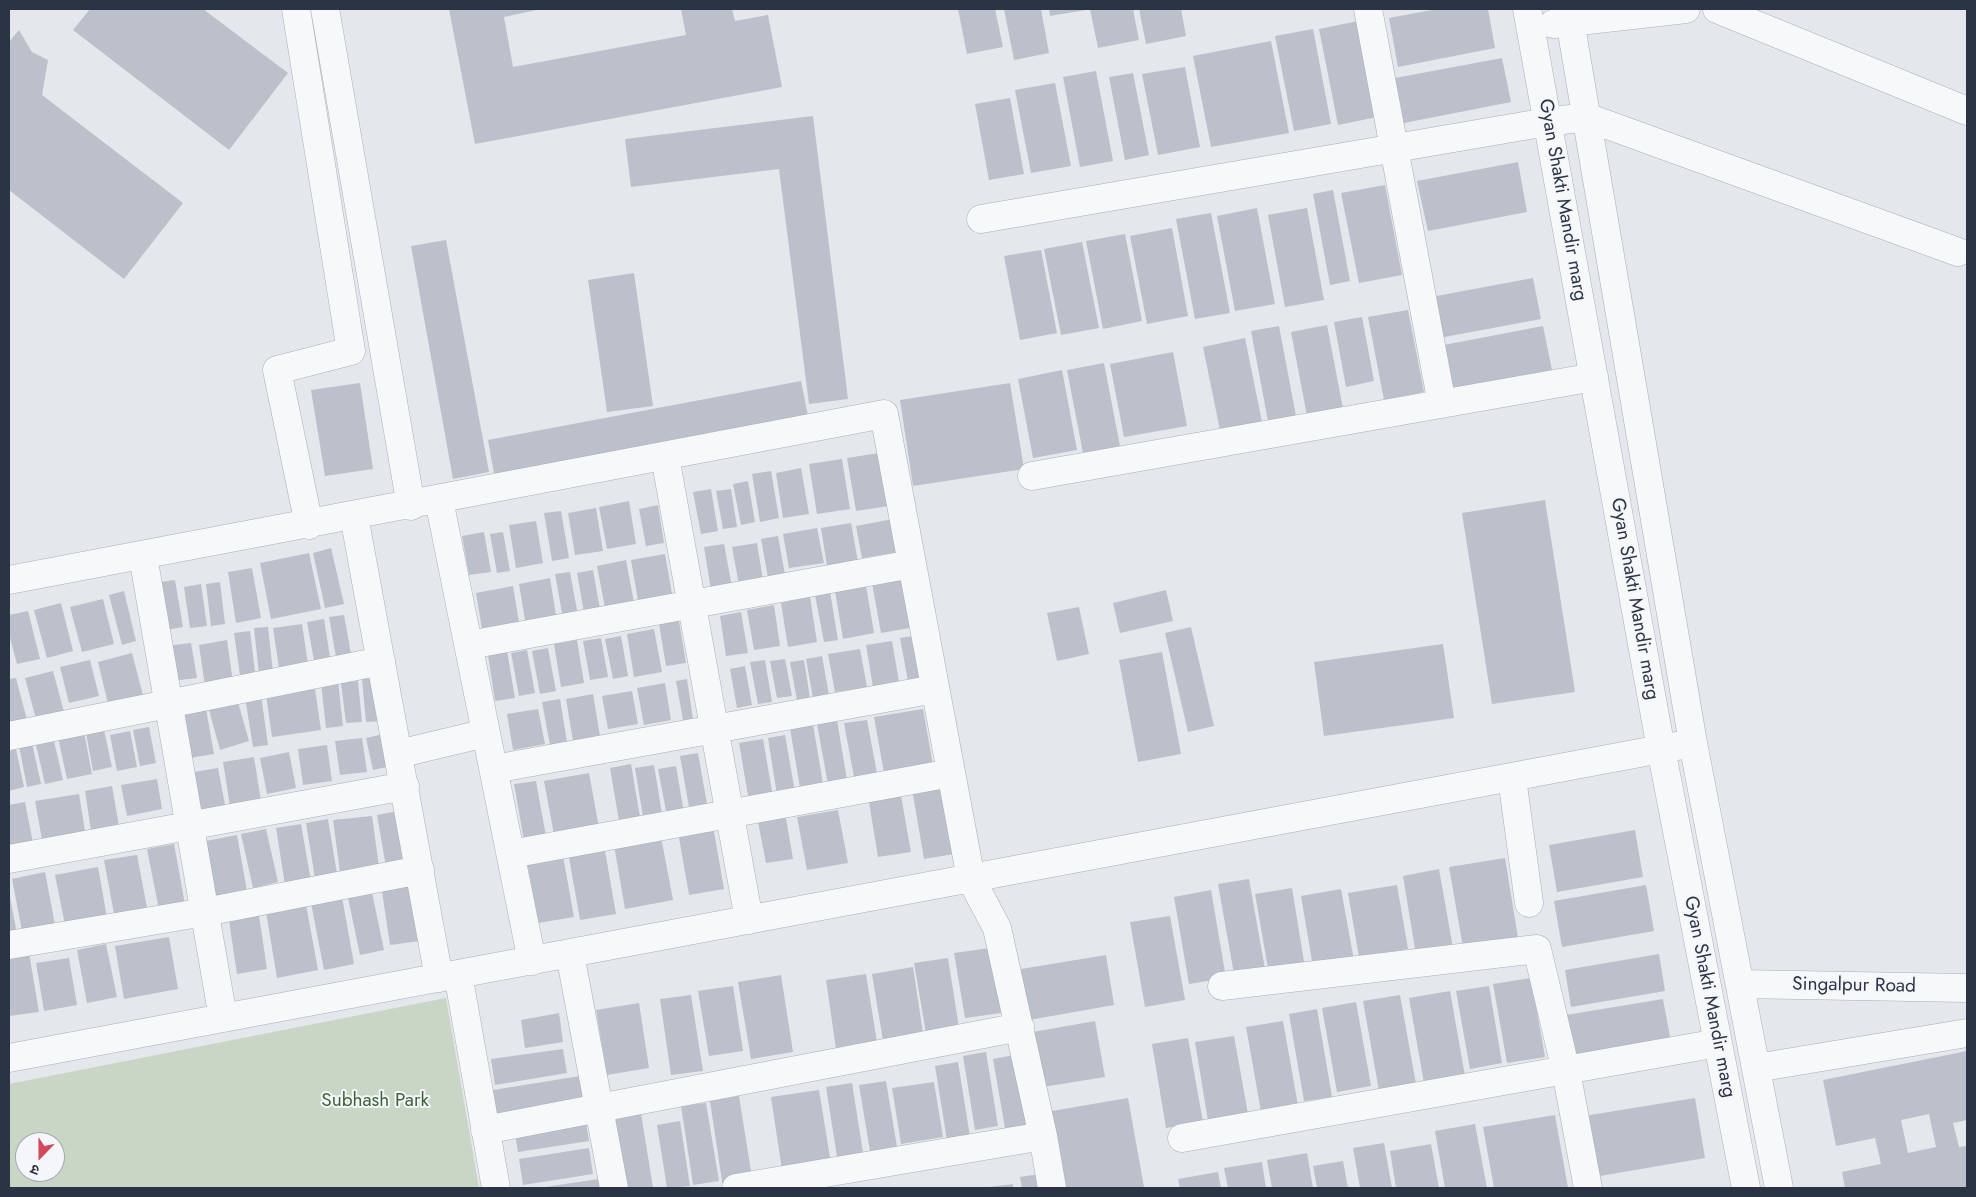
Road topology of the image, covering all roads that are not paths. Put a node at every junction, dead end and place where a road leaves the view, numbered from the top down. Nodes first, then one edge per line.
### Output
1 (296, 9) edge
2 (325, 9) edge
3 (1368, 9) edge
4 (1686, 9) edge
5 (1717, 9) edge
6 (1569, 15) edge
7 (1529, 18) edge
8 (1967, 111) edge
9 (1586, 117) junction
10 (1548, 122) junction
11 (1394, 148) junction
12 (981, 219) dead end
13 (1958, 252) dead end
14 (1594, 377) junction
15 (1442, 404) junction
16 (665, 457) junction
17 (1032, 476) dead end
18 (439, 500) junction
19 (411, 506) junction
20 (354, 516) junction
21 (310, 525) junction
22 (143, 556) junction
23 (912, 564) junction
24 (9, 580) edge
25 (692, 604) junction
26 (469, 646) junction
27 (381, 661) junction
28 (935, 689) junction
29 (168, 704) junction
30 (715, 729) junction
31 (486, 733) junction
32 (9, 736) edge
33 (1693, 743) junction
34 (1661, 749) junction
35 (398, 754) junction
36 (494, 769) junction
37 (951, 773) junction
38 (1512, 778) junction
39 (405, 786) junction
40 (730, 813) junction
41 (190, 825) junction
42 (511, 854) junction
43 (9, 859) edge
44 (420, 870) junction
45 (971, 879) junction
46 (1529, 904) dead end
47 (205, 912) junction
48 (749, 920) junction
49 (9, 945) edge
50 (570, 954) junction
51 (532, 961) junction
52 (449, 976) junction
53 (1740, 984) junction
54 (1222, 986) dead end
55 (1967, 988) edge
56 (222, 1018) junction
57 (1020, 1028) junction
58 (1967, 1033) edge
59 (1718, 1043) junction
60 (9, 1058) edge
61 (1756, 1068) junction
62 (1566, 1071) junction
63 (599, 1107) junction
64 (485, 1130) junction
65 (1044, 1136) junction
66 (1182, 1138) dead end
67 (496, 1188) edge
68 (614, 1188) edge
69 (736, 1188) edge
70 (1052, 1188) edge
71 (1588, 1188) edge
72 (1746, 1188) edge
73 (1779, 1188) edge

1 - 21 street
2 - 19 street
3 - 11 street
4 - 6 street
5 - 8 street
6 - 7 street
6 - 9 street, Gyan Shakti Mandir marg
7 - 10 street, Gyan Shakti Mandir marg
9 - 10 street
9 - 13 street
9 - 33 street, Gyan Shakti Mandir marg
10 - 11 street
10 - 14 street, Gyan Shakti Mandir marg
11 - 12 street
11 - 15 street
14 - 15 street
14 - 34 street, Gyan Shakti Mandir marg
15 - 17 street
16 - 18 street
16 - 23 street
16 - 25 street
18 - 19 street
18 - 26 street
19 - 20 street
20 - 21 street
20 - 27 street
21 - 22 street
22 - 24 street
22 - 29 street
23 - 25 street
23 - 28 street
25 - 26 street
25 - 30 street
26 - 31 street
27 - 29 street
27 - 35 street
28 - 30 street
28 - 37 street
29 - 32 street
29 - 41 street
30 - 36 street
30 - 40 street
31 - 35 street
31 - 36 street
33 - 34 street
33 - 53 street, Gyan Shakti Mandir marg
34 - 38 street
34 - 59 street, Gyan Shakti Mandir marg
35 - 39 street
36 - 42 street
37 - 40 street
37 - 45 street
38 - 45 street
38 - 46 street
39 - 41 street
39 - 44 street
40 - 42 street
40 - 48 street
41 - 43 street
41 - 47 street
42 - 51 street
44 - 47 street
44 - 52 street
45 - 48 street
45 - 57 street
47 - 49 street
47 - 56 street
48 - 50 street
50 - 51 street
50 - 63 street
51 - 52 street
52 - 56 street
52 - 64 street
53 - 55 street, Singalpur Road
53 - 61 street, Gyan Shakti Mandir marg
54 - 62 street
56 - 60 street
57 - 63 street
57 - 65 street
58 - 61 street
59 - 62 street
59 - 72 street, Gyan Shakti Mandir marg
61 - 73 street, Gyan Shakti Mandir marg
62 - 66 street
62 - 71 street
63 - 64 street
63 - 68 street
64 - 67 street
65 - 69 street
65 - 70 street

